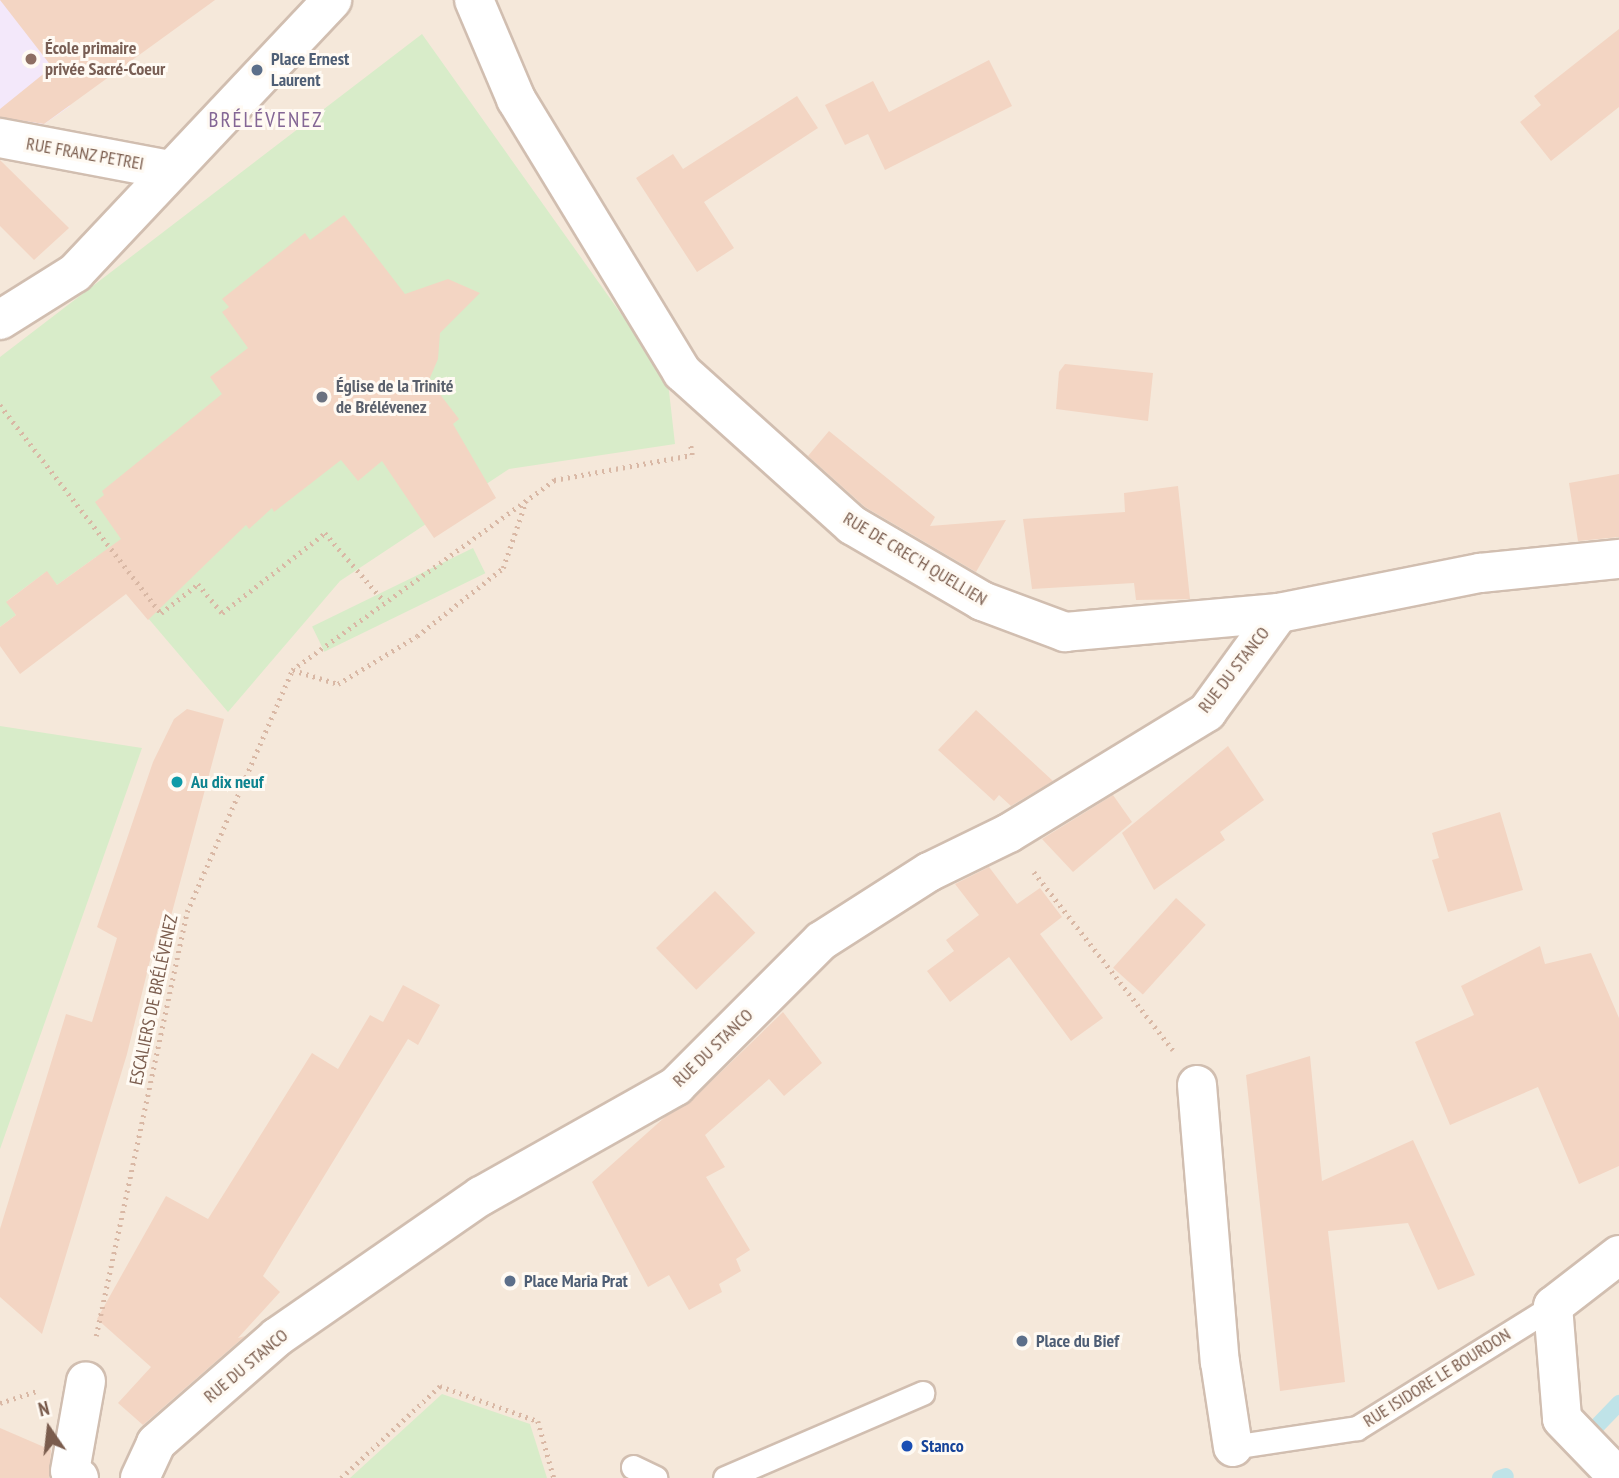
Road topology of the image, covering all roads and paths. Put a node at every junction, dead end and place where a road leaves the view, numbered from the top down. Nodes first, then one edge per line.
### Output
1 (332, 0) edge
2 (474, 0) edge
3 (0, 138) edge
4 (169, 170) junction
5 (0, 320) edge
6 (0, 405) edge
7 (692, 455) dead end
8 (527, 499) junction
9 (1619, 559) edge
10 (384, 601) junction
11 (1279, 613) junction
12 (292, 670) junction
13 (1009, 833) junction
14 (1197, 1085) joint
15 (1619, 1255) edge
16 (1553, 1306) junction
17 (86, 1381) joint
18 (922, 1393) dead end
19 (1233, 1447) joint
20 (633, 1467) dead end
21 (79, 1478) edge
22 (140, 1478) edge
23 (341, 1478) edge
24 (554, 1478) edge
25 (656, 1478) edge
26 (725, 1478) edge
27 (1619, 1478) edge

1 - 4 street
2 - 11 street, RUE DE CREC'H QUELLIEN
3 - 4 street, RUE FRANZ PETREI
4 - 5 street
6 - 10 path
7 - 8 path, ESCALIERS DE BRÉLÉVENEZ
8 - 10 path, ESCALIERS DE BRÉLÉVENEZ
8 - 12 path
9 - 11 street, RUE DE CREC'H QUELLIEN
10 - 12 path, ESCALIERS DE BRÉLÉVENEZ
11 - 13 street, RUE DU STANCO
12 - 17 path, ESCALIERS DE BRÉLÉVENEZ
13 - 14 path
13 - 22 street, RUE DU STANCO
14 - 19 street
15 - 16 street, RUE ISIDORE LE BOURDON
16 - 19 lane, RUE ISIDORE LE BOURDON
16 - 27 street
17 - 21 street
18 - 26 lane
20 - 25 lane
23 - 24 path

